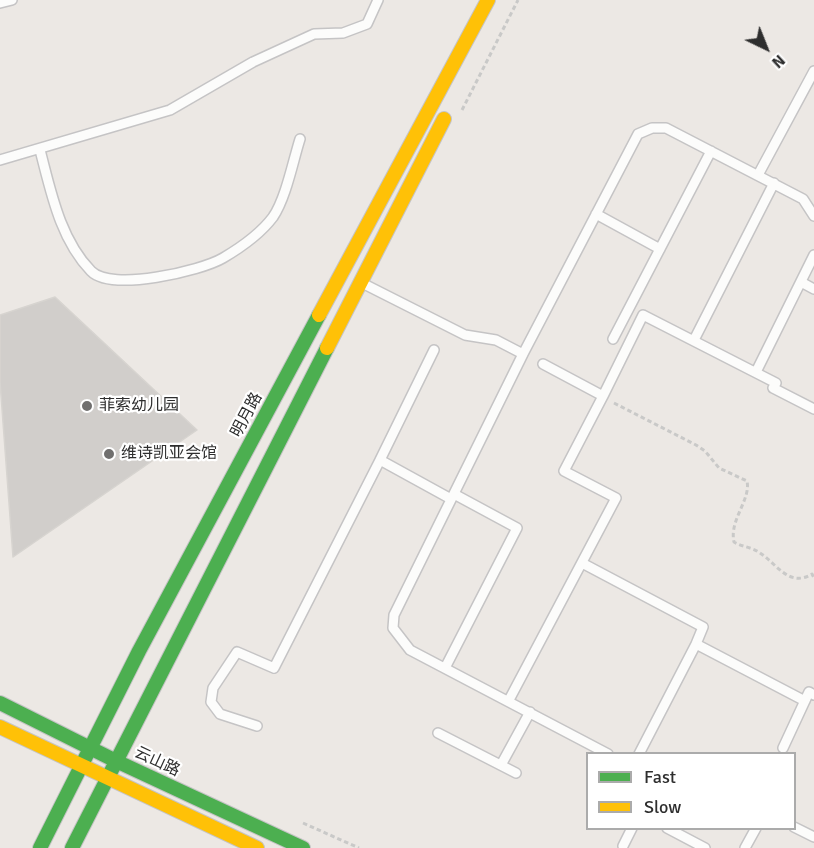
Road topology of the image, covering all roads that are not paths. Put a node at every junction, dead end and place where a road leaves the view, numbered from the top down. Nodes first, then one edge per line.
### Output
1 (12, 0) edge
2 (378, 0) edge
3 (488, 0) edge
4 (0, 3) edge
5 (814, 71) edge
6 (451, 104) dead end
7 (300, 139) dead end
8 (40, 150) junction
9 (711, 151) junction
10 (0, 160) edge
11 (758, 175) junction
12 (774, 183) junction
13 (596, 214) junction
14 (814, 216) edge
15 (660, 249) junction
16 (814, 255) edge
17 (360, 282) junction
18 (801, 282) junction
19 (814, 289) edge
20 (613, 339) dead end
21 (694, 340) junction
22 (434, 350) dead end
23 (523, 354) junction
24 (543, 364) dead end
25 (756, 372) junction
26 (602, 396) junction
27 (814, 409) edge
28 (380, 460) junction
29 (453, 496) junction
30 (582, 563) junction
31 (696, 644) junction
32 (445, 668) junction
33 (814, 695) edge
34 (509, 700) junction
35 (805, 701) junction
36 (0, 702) edge
37 (530, 712) junction
38 (257, 726) dead end
39 (0, 727) edge
40 (438, 733) dead end
41 (91, 747) junction
42 (783, 748) dead end
43 (606, 752) edge
44 (640, 752) edge
45 (116, 761) junction
46 (501, 765) junction
47 (82, 767) junction
48 (516, 773) dead end
49 (108, 779) junction
50 (796, 828) edge
51 (631, 830) edge
52 (671, 830) edge
53 (755, 830) edge
54 (814, 837) edge
55 (623, 846) dead end
56 (40, 848) edge
57 (72, 848) edge
58 (257, 848) edge
59 (303, 848) edge
60 (705, 848) edge
61 (746, 848) edge

1 - 4 lane
2 - 8 lane
3 - 41 street, 明月路
5 - 11 lane
6 - 17 street
7 - 8 lane
8 - 10 lane
9 - 11 lane
9 - 13 lane
9 - 15 lane
11 - 12 lane
12 - 14 lane
12 - 21 lane
13 - 15 lane
13 - 23 lane
15 - 20 lane
16 - 18 lane
17 - 23 lane
17 - 45 street
18 - 19 lane
18 - 25 lane
21 - 25 lane
21 - 26 lane
22 - 28 lane
23 - 29 lane
24 - 26 lane
25 - 27 lane
26 - 30 lane
28 - 29 lane
28 - 38 lane
29 - 32 lane
29 - 32 lane
30 - 31 lane
30 - 34 lane
31 - 35 lane
31 - 44 lane
32 - 34 lane
33 - 35 lane
34 - 37 lane
35 - 42 lane
36 - 41 street, 云山路
37 - 43 lane
37 - 46 lane
39 - 47 street
40 - 46 lane
41 - 45 street, 云山路
41 - 47 street, 明月路
45 - 49 street
45 - 59 street, 云山路
46 - 48 lane
47 - 49 street
47 - 56 street, 明月路
49 - 57 street
49 - 58 street
50 - 54 lane
51 - 55 lane
52 - 60 lane
53 - 61 lane

